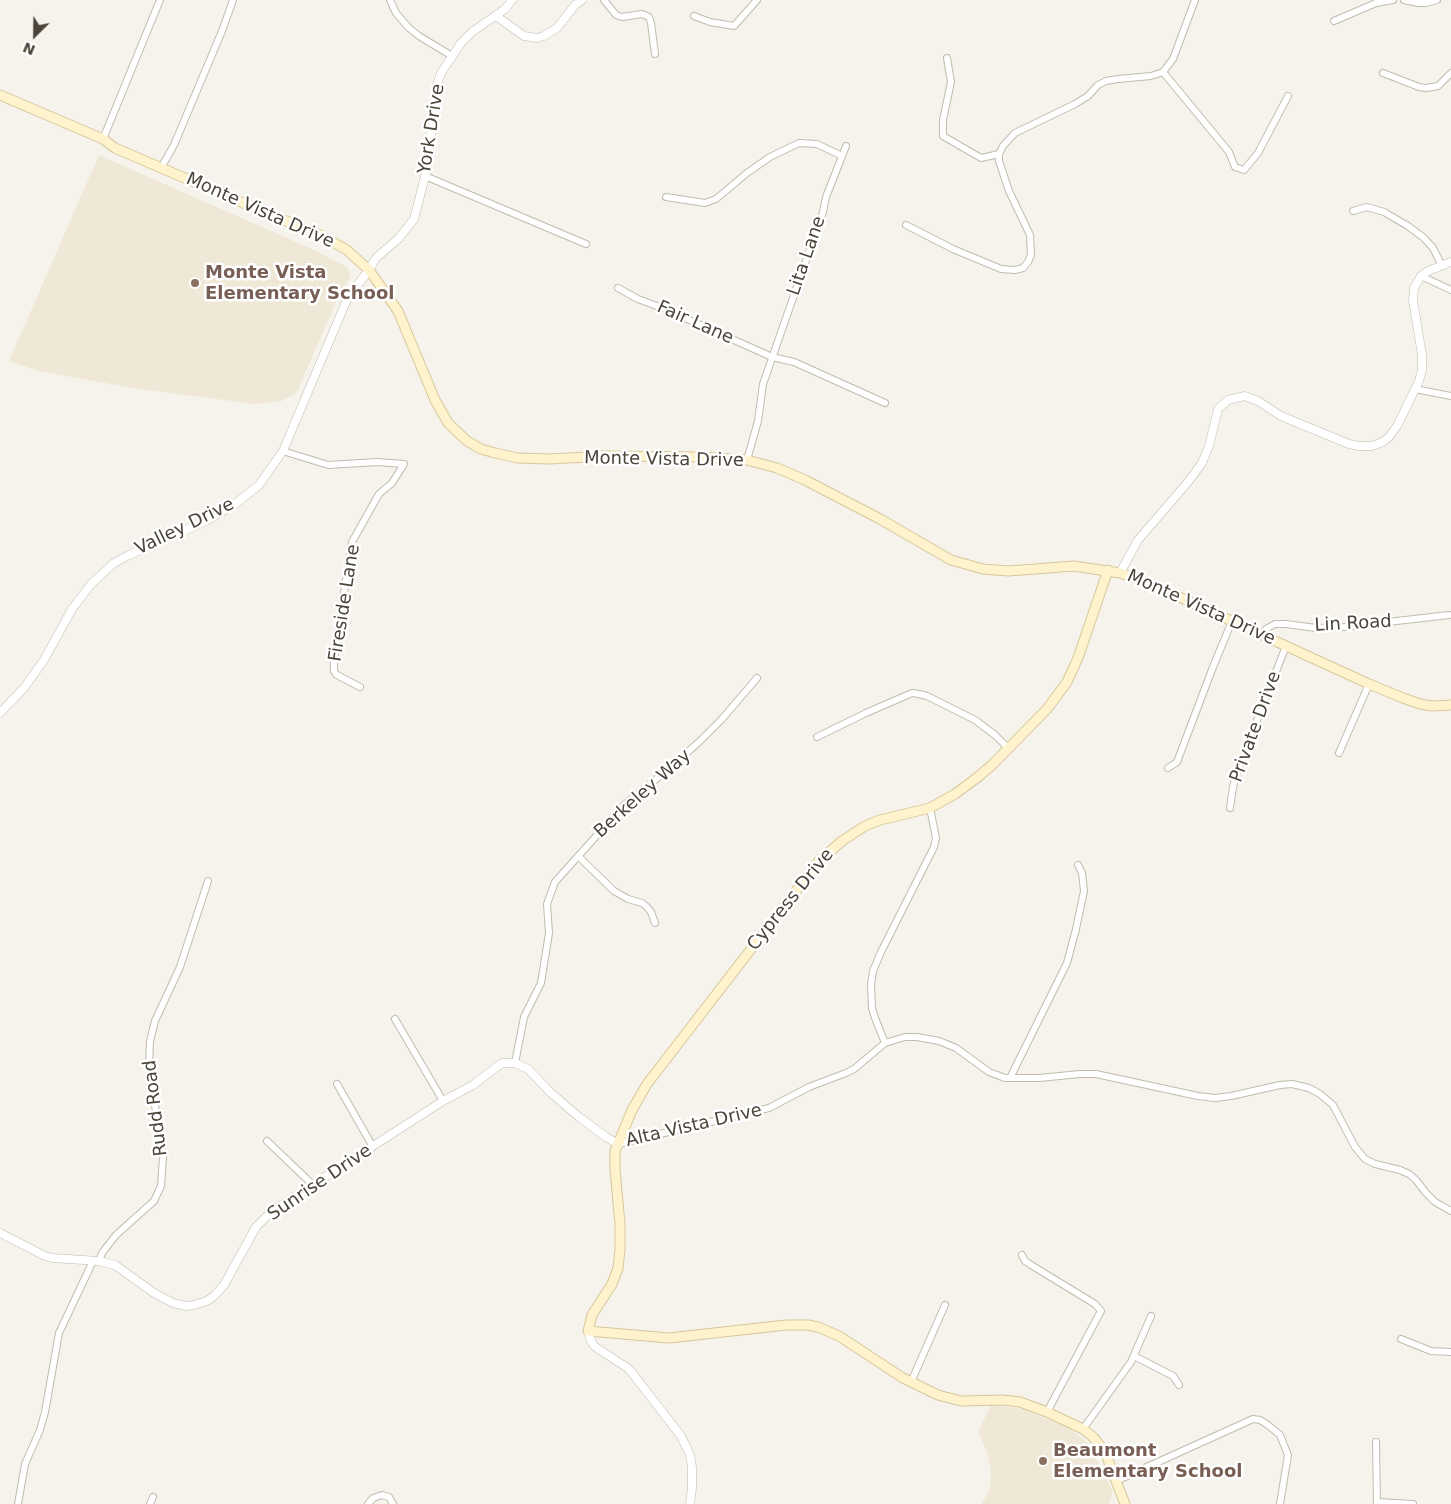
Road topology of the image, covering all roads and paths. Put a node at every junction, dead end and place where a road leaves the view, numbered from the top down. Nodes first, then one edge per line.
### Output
1 (160, 0) edge
2 (233, 0) edge
3 (390, 0) edge
4 (512, 0) edge
5 (582, 0) edge
6 (604, 0) edge
7 (757, 0) edge
8 (1195, 0) edge
9 (1393, 0) edge
10 (1404, 0) edge
11 (1436, 0) edge
12 (496, 16) junction
13 (694, 16) dead end
14 (1334, 21) dead end
15 (655, 54) dead end
16 (452, 56) junction
17 (947, 58) dead end
18 (1163, 72) junction
19 (1383, 73) dead end
20 (1451, 73) edge
21 (0, 94) edge
22 (1288, 96) dead end
23 (103, 139) junction
24 (846, 146) dead end
25 (999, 154) junction
26 (842, 156) junction
27 (161, 168) junction
28 (425, 176) junction
29 (666, 197) dead end
30 (1353, 211) dead end
31 (906, 225) dead end
32 (586, 244) dead end
33 (1451, 262) edge
34 (1442, 266) junction
35 (369, 270) junction
36 (1422, 276) junction
37 (618, 288) dead end
38 (1451, 290) edge
39 (772, 357) junction
40 (1415, 389) junction
41 (1451, 396) edge
42 (885, 403) dead end
43 (283, 451) junction
44 (747, 460) junction
45 (1108, 570) junction
46 (1120, 573) junction
47 (1449, 615) dead end
48 (1232, 621) junction
49 (1262, 635) junction
50 (1286, 646) junction
51 (757, 678) dead end
52 (1369, 684) junction
53 (360, 687) dead end
54 (1451, 705) edge
55 (0, 714) edge
56 (817, 737) dead end
57 (1008, 748) junction
58 (1339, 753) dead end
59 (1168, 768) dead end
60 (930, 808) junction
61 (1230, 808) dead end
62 (578, 856) junction
63 (1078, 865) dead end
64 (208, 881) dead end
65 (655, 923) dead end
66 (395, 1020) dead end
67 (885, 1043) junction
68 (515, 1063) junction
69 (1010, 1078) junction
70 (337, 1084) dead end
71 (443, 1101) junction
72 (267, 1141) dead end
73 (618, 1144) junction
74 (373, 1147) junction
75 (313, 1185) junction
76 (1451, 1211) edge
77 (0, 1233) edge
78 (1022, 1255) dead end
79 (96, 1261) junction
80 (946, 1305) dead end
81 (1151, 1316) dead end
82 (588, 1331) junction
83 (1401, 1339) dead end
84 (1451, 1352) edge
85 (1134, 1356) junction
86 (911, 1382) junction
87 (1179, 1386) dead end
88 (1047, 1412) junction
89 (1083, 1429) junction
90 (1376, 1442) dead end
91 (1116, 1481) junction
92 (153, 1497) dead end
93 (1377, 1503) edge
94 (18, 1504) edge
95 (150, 1504) edge
96 (368, 1504) edge
97 (393, 1504) edge
98 (690, 1504) edge
99 (1125, 1504) edge
100 (1280, 1504) edge
101 (1413, 1504) edge

1 - 23 street
2 - 27 street
3 - 16 street
4 - 12 street, York Drive
5 - 12 street
6 - 15 street
7 - 13 street
8 - 18 street
9 - 14 street
10 - 11 street
12 - 16 street, York Drive
16 - 28 street, York Drive
17 - 25 street
18 - 22 street
18 - 25 street
19 - 20 street
21 - 23 main road, Monte Vista Drive
23 - 27 main road, Monte Vista Drive
24 - 26 street, Lita Lane
25 - 31 street
26 - 29 street
26 - 39 street, Lita Lane
27 - 35 main road, Monte Vista Drive
28 - 32 street
28 - 35 street, York Drive
30 - 34 street
33 - 34 street
34 - 36 street
35 - 43 street, Valley Drive
35 - 44 main road, Monte Vista Drive
36 - 38 street
36 - 40 street
37 - 39 street, Fair Lane
39 - 42 street
39 - 44 street, Lita Lane
40 - 41 street
40 - 46 street
43 - 53 street, Fireside Lane
43 - 55 street, Valley Drive
44 - 45 main road, Monte Vista Drive
45 - 46 main road, Monte Vista Drive
45 - 57 main road, Cypress Drive
46 - 48 main road, Monte Vista Drive
47 - 49 street, Lin Road
48 - 49 main road, Monte Vista Drive
48 - 59 street
49 - 50 main road, Monte Vista Drive
50 - 52 main road, Monte Vista Drive
50 - 61 street, Private Drive
51 - 62 street, Berkeley Way
52 - 54 main road, Monte Vista Drive
52 - 58 street
56 - 57 street
57 - 60 main road, Cypress Drive
60 - 67 street
60 - 73 main road, Cypress Drive
62 - 65 street
62 - 68 street, Berkeley Way
63 - 69 street
64 - 79 street, Rudd Road
66 - 71 street
67 - 69 street, Alta Vista Drive
67 - 73 street, Alta Vista Drive
68 - 71 street, Sunrise Drive
68 - 73 street
69 - 76 street, Alta Vista Drive
70 - 74 street
71 - 74 street, Sunrise Drive
72 - 75 street
73 - 82 main road, Alta Vista Drive
74 - 75 street, Sunrise Drive
75 - 79 street, Sunrise Drive
77 - 79 street, Sunrise Drive
78 - 88 street
79 - 94 street, Rudd Road
80 - 86 street
81 - 85 street
82 - 86 main road
82 - 98 street
83 - 84 street
85 - 87 street
85 - 89 street
86 - 88 main road
88 - 89 main road
89 - 91 main road
90 - 93 street
91 - 99 main road
91 - 100 street
92 - 95 street
93 - 101 street
96 - 97 street

